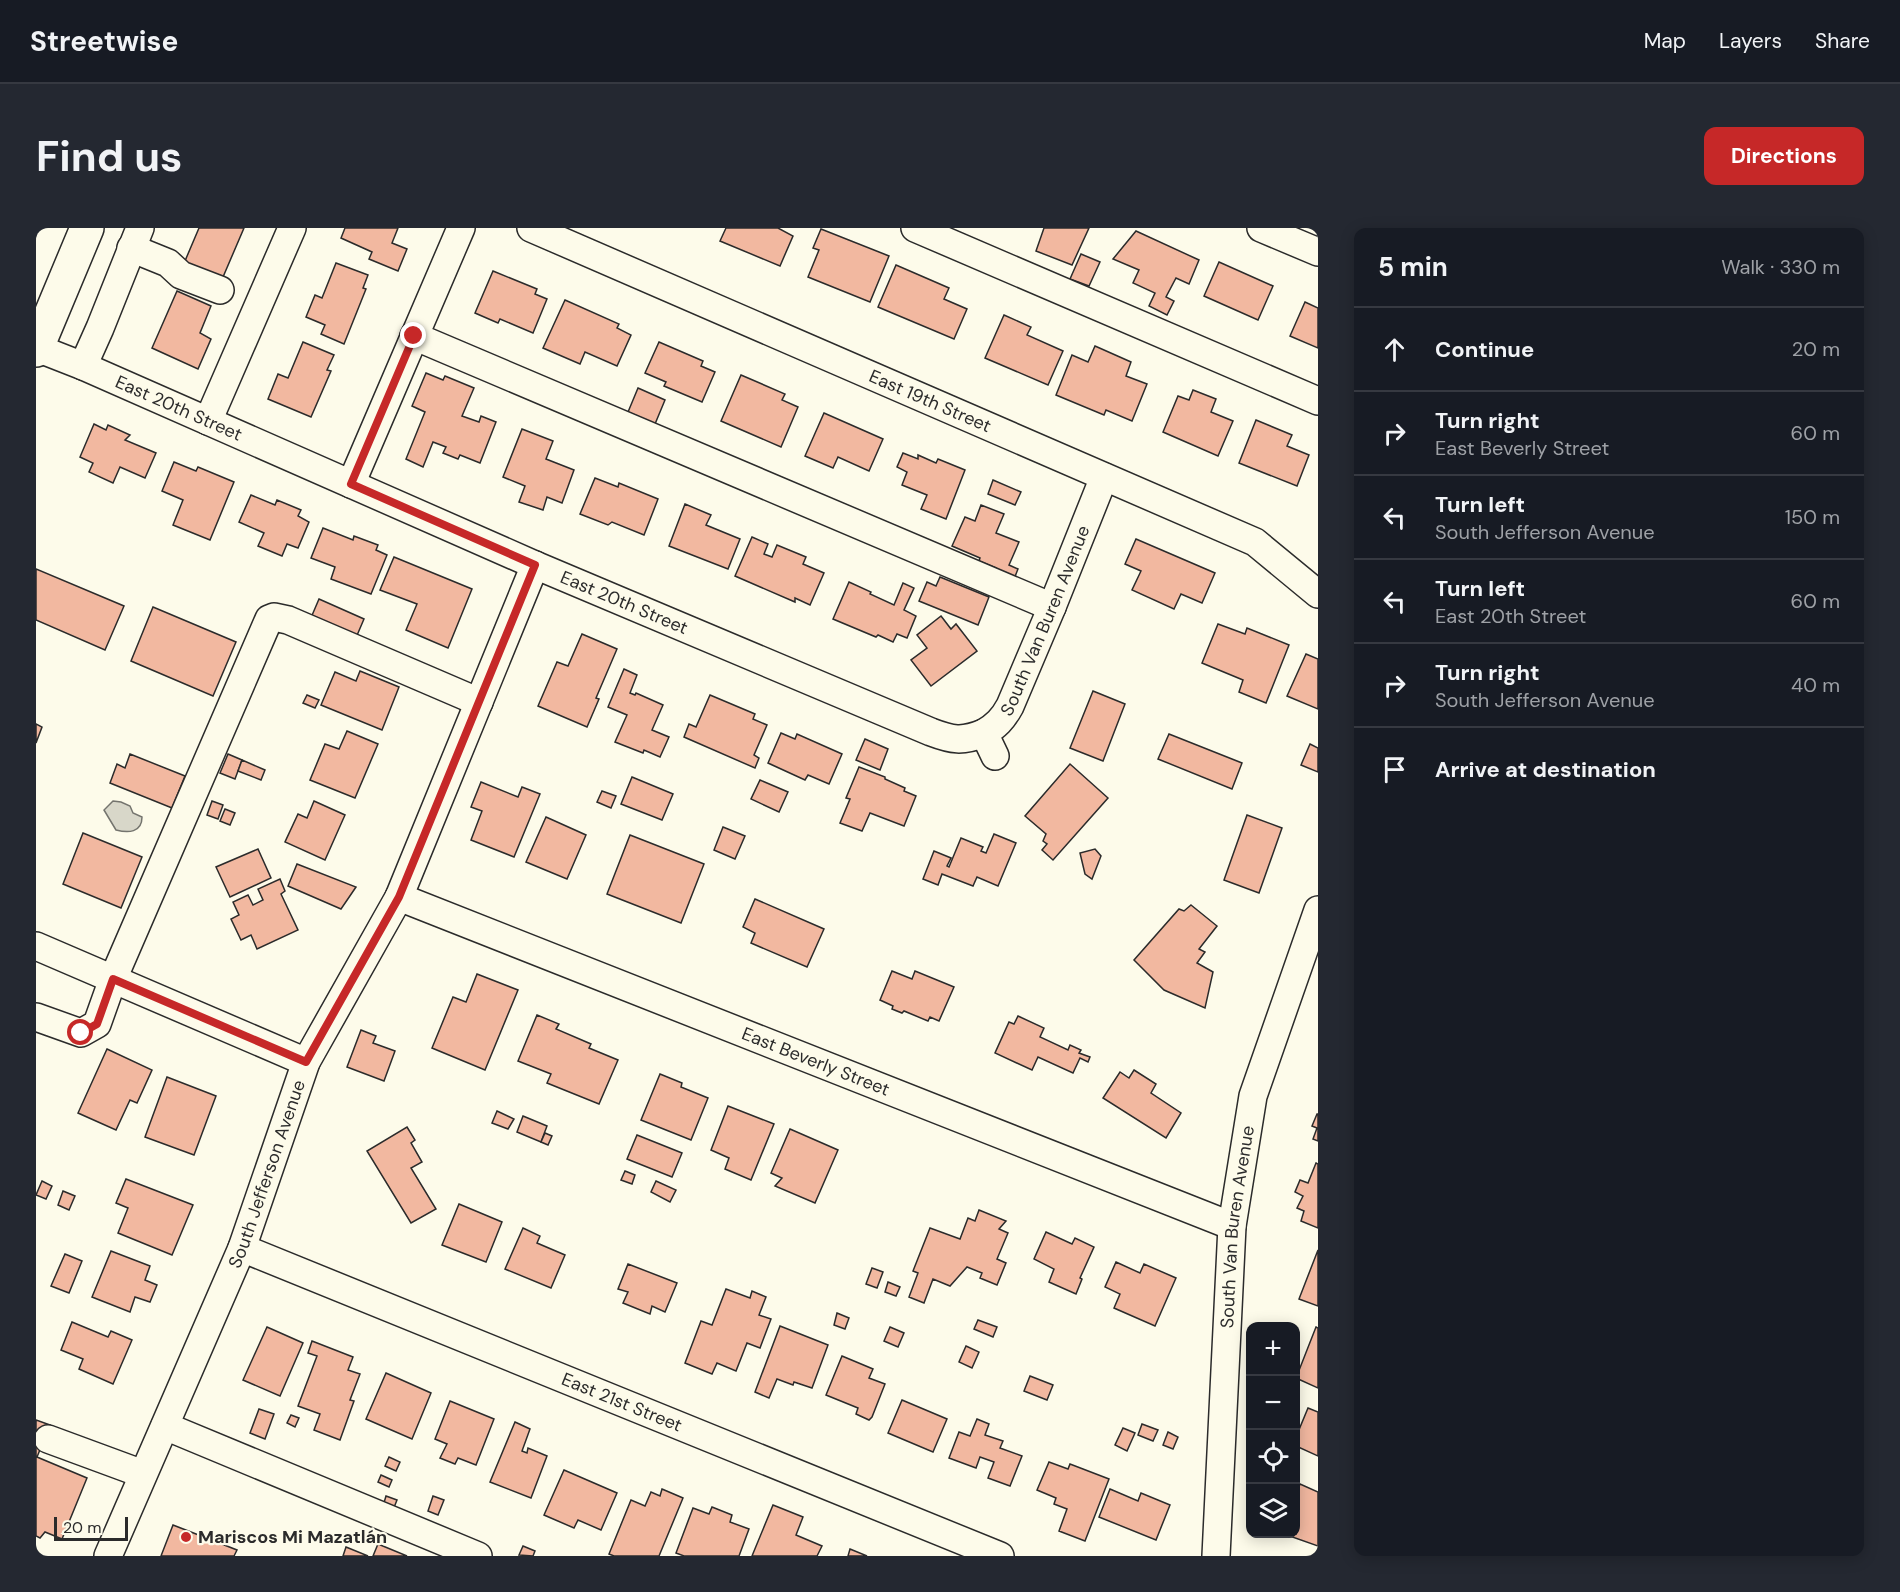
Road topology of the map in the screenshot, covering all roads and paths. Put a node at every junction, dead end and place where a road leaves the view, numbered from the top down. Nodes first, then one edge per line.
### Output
1 (87, 228) edge
2 (292, 228) edge
3 (461, 228) edge
4 (531, 228) edge
5 (915, 228) edge
6 (1261, 228) edge
7 (135, 238) edge
8 (1318, 252) edge
9 (220, 290) dead end
10 (414, 336) junction
11 (36, 349) edge
12 (83, 366) junction
13 (1318, 401) edge
14 (208, 421) junction
15 (1104, 477) junction
16 (351, 484) junction
17 (535, 565) junction
18 (1318, 594) edge
19 (1052, 607) junction
20 (479, 702) junction
21 (989, 744) joint
22 (399, 897) junction
23 (1318, 910) edge
24 (36, 946) edge
25 (113, 979) junction
26 (36, 1017) edge
27 (306, 1062) junction
28 (1232, 1226) junction
29 (242, 1248) junction
30 (165, 1426) junction
31 (48, 1439) dead end
32 (143, 1474) junction
33 (108, 1556) edge
34 (478, 1556) edge
35 (1000, 1556) edge
36 (1216, 1556) edge

1 - 11 main road
2 - 14 street
3 - 10 street
4 - 15 street, East 19th Street
5 - 13 street
6 - 8 street
7 - 9 street
7 - 12 street
10 - 16 street
10 - 19 street
11 - 12 street, East 20th Street
12 - 14 street, East 20th Street
14 - 16 street, East 20th Street
15 - 18 street, East 19th Street
15 - 19 street, South Van Buren Avenue
16 - 17 street, East 20th Street
17 - 20 street, South Jefferson Avenue
17 - 21 street, East 20th Street
19 - 21 street, South Van Buren Avenue
20 - 22 street, South Jefferson Avenue
20 - 25 street
22 - 27 street, South Jefferson Avenue
22 - 28 street, East Beverly Street
23 - 28 street, South Van Buren Avenue
24 - 25 street
25 - 26 street
25 - 27 street
27 - 29 street, South Jefferson Avenue
28 - 36 street, South Van Buren Avenue
29 - 30 street, South Jefferson Avenue
29 - 35 street, East 21st Street
30 - 32 street, South Jefferson Avenue
30 - 34 street
31 - 32 street
32 - 33 street, South Jefferson Avenue

